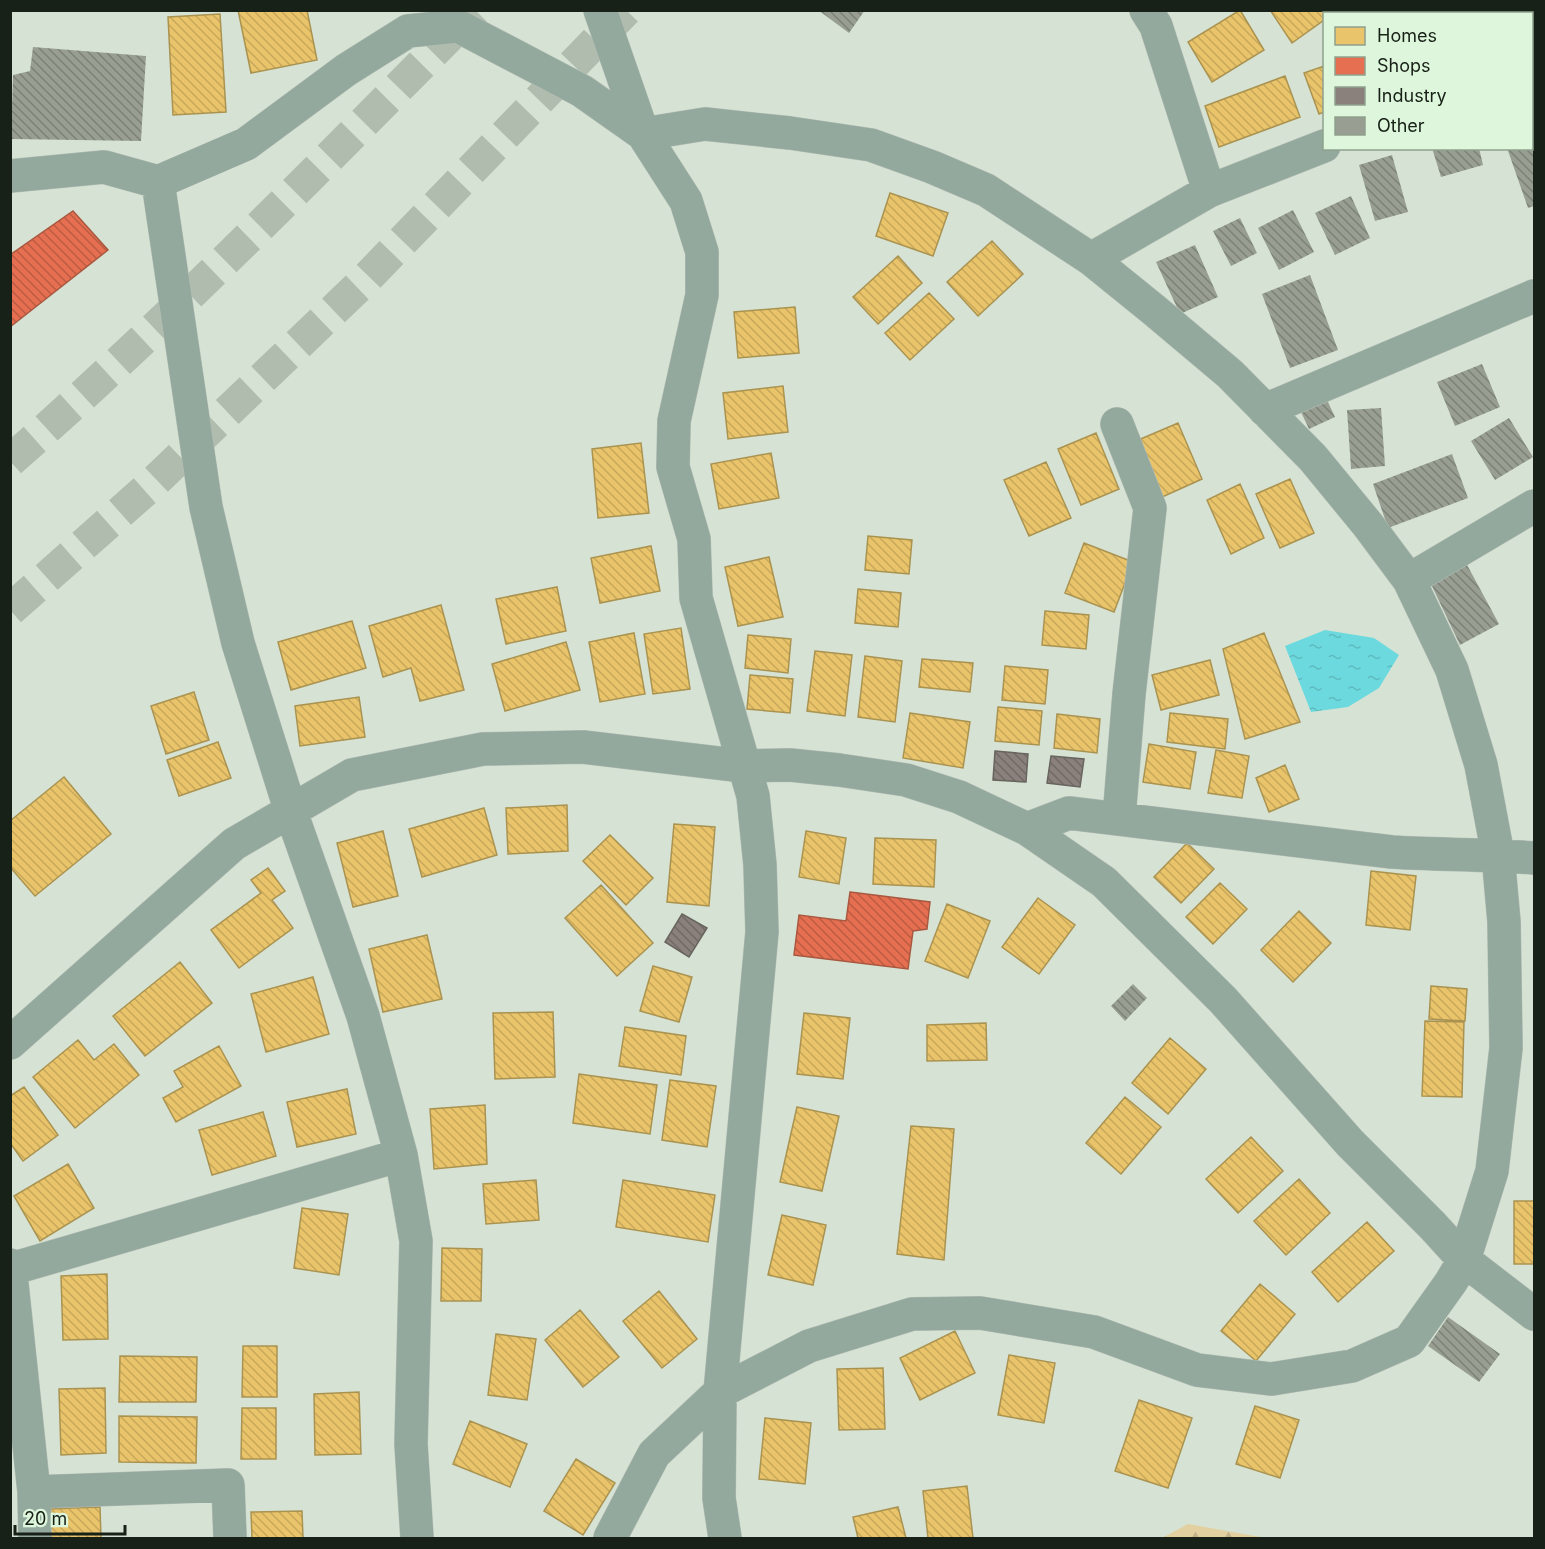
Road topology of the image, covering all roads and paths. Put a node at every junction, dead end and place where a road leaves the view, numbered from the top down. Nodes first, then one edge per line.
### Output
1 (600, 10) edge
2 (1160, 16) edge
3 (643, 134) junction
4 (1323, 146) edge
5 (10, 176) edge
6 (158, 182) junction
7 (1209, 191) junction
8 (1090, 259) junction
9 (1534, 296) edge
10 (1265, 410) junction
11 (1117, 424) dead end
12 (1534, 506) edge
13 (1409, 580) junction
14 (743, 766) junction
15 (291, 812) junction
16 (1119, 818) junction
17 (1027, 829) junction
18 (1498, 855) junction
19 (1534, 858) edge
20 (10, 1043) edge
21 (401, 1155) junction
22 (1464, 1260) junction
23 (11, 1267) edge
24 (1534, 1314) edge
25 (720, 1392) junction
26 (34, 1492) junction
27 (35, 1539) edge
28 (230, 1539) edge
29 (417, 1539) edge
30 (610, 1539) edge
31 (725, 1539) edge

1 - 3 street
2 - 7 street
3 - 6 street
3 - 8 street
3 - 14 street
4 - 7 street
5 - 6 street
6 - 15 street
7 - 8 street
8 - 10 street
9 - 10 street
10 - 13 street
11 - 16 street
12 - 13 street
13 - 18 street
14 - 15 street
14 - 17 street
14 - 25 street
15 - 20 street
15 - 21 street
16 - 17 street
16 - 18 street
17 - 22 street
18 - 19 street
18 - 22 street
21 - 23 street
21 - 29 street
22 - 24 street
22 - 25 street
23 - 26 street
25 - 30 street
25 - 31 street
26 - 27 street
26 - 28 street

